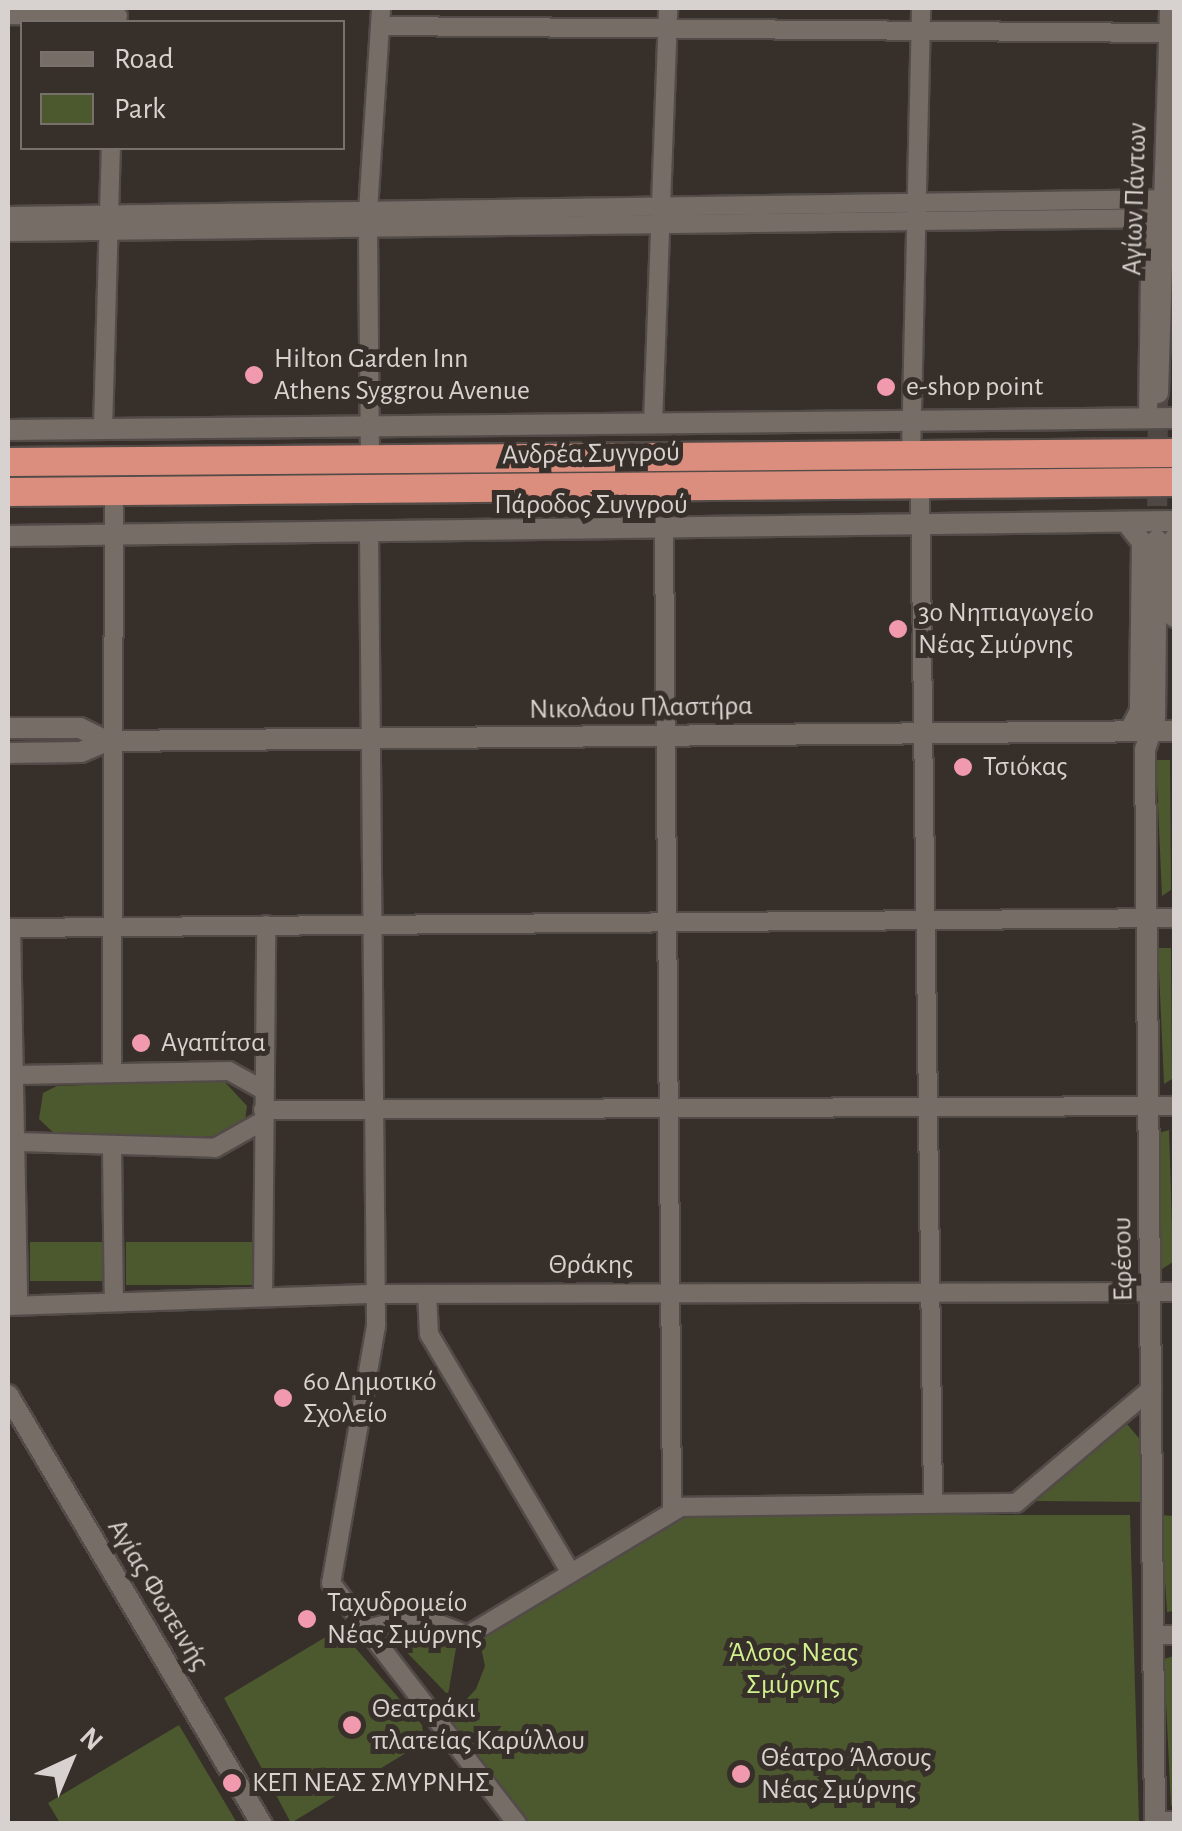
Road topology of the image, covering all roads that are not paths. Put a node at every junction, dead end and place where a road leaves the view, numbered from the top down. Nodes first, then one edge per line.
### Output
1 (668, 8) edge
2 (921, 8) edge
3 (1170, 8) edge
4 (8, 15) edge
5 (118, 15) edge
6 (381, 16) edge
7 (667, 32) junction
8 (1172, 33) edge
9 (920, 37) junction
10 (111, 150) edge
11 (1162, 209) edge
12 (914, 214) junction
13 (8, 216) edge
14 (661, 216) junction
15 (368, 220) junction
16 (108, 223) junction
17 (8, 232) edge
18 (1158, 393) tunnel mouth
19 (1148, 418) junction
20 (1174, 418) edge
21 (910, 419) junction
22 (653, 424) junction
23 (371, 426) junction
24 (8, 430) edge
25 (102, 430) junction
26 (1174, 453) edge
27 (911, 454) junction
28 (370, 459) junction
29 (8, 462) edge
30 (1174, 482) edge
31 (920, 483) junction
32 (8, 492) edge
33 (114, 496) junction
34 (1174, 521) edge
35 (1127, 522) junction
36 (922, 528) junction
37 (664, 532) junction
38 (369, 534) junction
39 (114, 535) junction
40 (8, 536) edge
41 (1166, 540) edge
42 (1174, 618) edge
43 (1144, 727) junction
44 (8, 728) edge
45 (1174, 731) edge
46 (924, 732) junction
47 (666, 735) junction
48 (368, 738) junction
49 (108, 741) junction
50 (8, 753) edge
51 (1147, 918) junction
52 (1174, 918) edge
53 (926, 920) junction
54 (667, 922) junction
55 (372, 924) junction
56 (266, 925) junction
57 (110, 927) junction
58 (9, 928) edge
59 (112, 1072) junction
60 (17, 1075) junction
61 (262, 1089) junction
62 (1149, 1106) junction
63 (1174, 1106) edge
64 (929, 1107) junction
65 (668, 1108) junction
66 (374, 1109) junction
67 (12, 1115) edge
68 (262, 1116) junction
69 (18, 1142) junction
70 (112, 1148) junction
71 (931, 1290) junction
72 (670, 1292) junction
73 (1151, 1292) junction
74 (1174, 1292) edge
75 (376, 1294) junction
76 (427, 1294) junction
77 (263, 1297) junction
78 (114, 1302) junction
79 (13, 1305) edge
80 (1152, 1388) junction
81 (8, 1395) edge
82 (934, 1502) junction
83 (672, 1510) junction
84 (571, 1574) junction
85 (368, 1629) junction
86 (1164, 1635) edge
87 (1162, 1822) edge
88 (262, 1824) edge
89 (517, 1824) edge

1 - 7 street
2 - 9 street
3 - 8 street, Αγίων Πάντων
4 - 5 street
6 - 7 street
6 - 15 street
7 - 9 street
7 - 14 street
8 - 9 street
8 - 11 street, Αγίων Πάντων
9 - 12 street
10 - 16 street
11 - 12 street
11 - 18 street, Αγίων Πάντων
11 - 19 street, Αγίων Πάντων
12 - 14 street
12 - 21 street
13 - 16 street
14 - 15 street
14 - 22 street
15 - 16 street
15 - 23 street
16 - 17 street
16 - 25 street
19 - 20 street
19 - 21 street
21 - 22 street
21 - 27 street
22 - 23 street
23 - 25 street
23 - 28 street
24 - 25 street
26 - 27 highway, Ανδρέα Συγγρού
27 - 28 highway, Ανδρέα Συγγρού
28 - 29 highway, Ανδρέα Συγγρού
30 - 31 highway, Ανδρέα Συγγρού
31 - 33 highway, Ανδρέα Συγγρού
31 - 36 street
32 - 33 highway, Ανδρέα Συγγρού
33 - 39 street
34 - 35 street, Πάροδος Συγγρού
35 - 36 street, Πάροδος Συγγρού
35 - 43 street
36 - 37 street, Πάροδος Συγγρού
36 - 46 street
37 - 38 street, Πάροδος Συγγρού
37 - 47 street
38 - 39 street, Πάροδος Συγγρού
38 - 48 street
39 - 40 street, Πάροδος Συγγρού
39 - 49 street
41 - 42 street
41 - 43 street
43 - 45 street
43 - 46 street, Νικολάου Πλαστήρα
43 - 51 street, Εφέσου
44 - 49 street, Νικολάου Πλαστήρα
46 - 47 street, Νικολάου Πλαστήρα
46 - 53 street
47 - 48 street, Νικολάου Πλαστήρα
47 - 54 street
48 - 49 street, Νικολάου Πλαστήρα
48 - 55 street
49 - 50 street, Νικολάου Πλαστήρα
49 - 57 street
51 - 52 street
51 - 53 street
51 - 62 street, Εφέσου
53 - 54 street
53 - 64 street
54 - 55 street
54 - 65 street
55 - 56 street
55 - 66 street
56 - 57 street
56 - 61 street
57 - 58 street
57 - 59 street
58 - 60 street
59 - 60 street
59 - 61 street
60 - 67 street
61 - 68 street
62 - 63 street
62 - 64 street
62 - 73 street, Εφέσου
64 - 65 street
64 - 71 street
65 - 66 street
65 - 72 street
66 - 68 street
66 - 75 street
67 - 69 street
68 - 70 street
68 - 77 street
69 - 70 street
69 - 79 street
70 - 78 street
71 - 72 street, Θράκης
71 - 73 street, Θράκης
71 - 82 street
72 - 76 street, Θράκης
72 - 83 street
73 - 74 street, Θράκης
73 - 80 street, Εφέσου
75 - 76 street, Θράκης
75 - 77 street, Θράκης
75 - 85 street
76 - 84 street
77 - 78 street, Θράκης
78 - 79 street, Θράκης
80 - 82 street
80 - 86 street, Εφέσου
81 - 88 street, Αγίας Φωτεινής
82 - 83 street
83 - 84 street
84 - 85 street
85 - 89 street
86 - 87 street, Εφέσου

